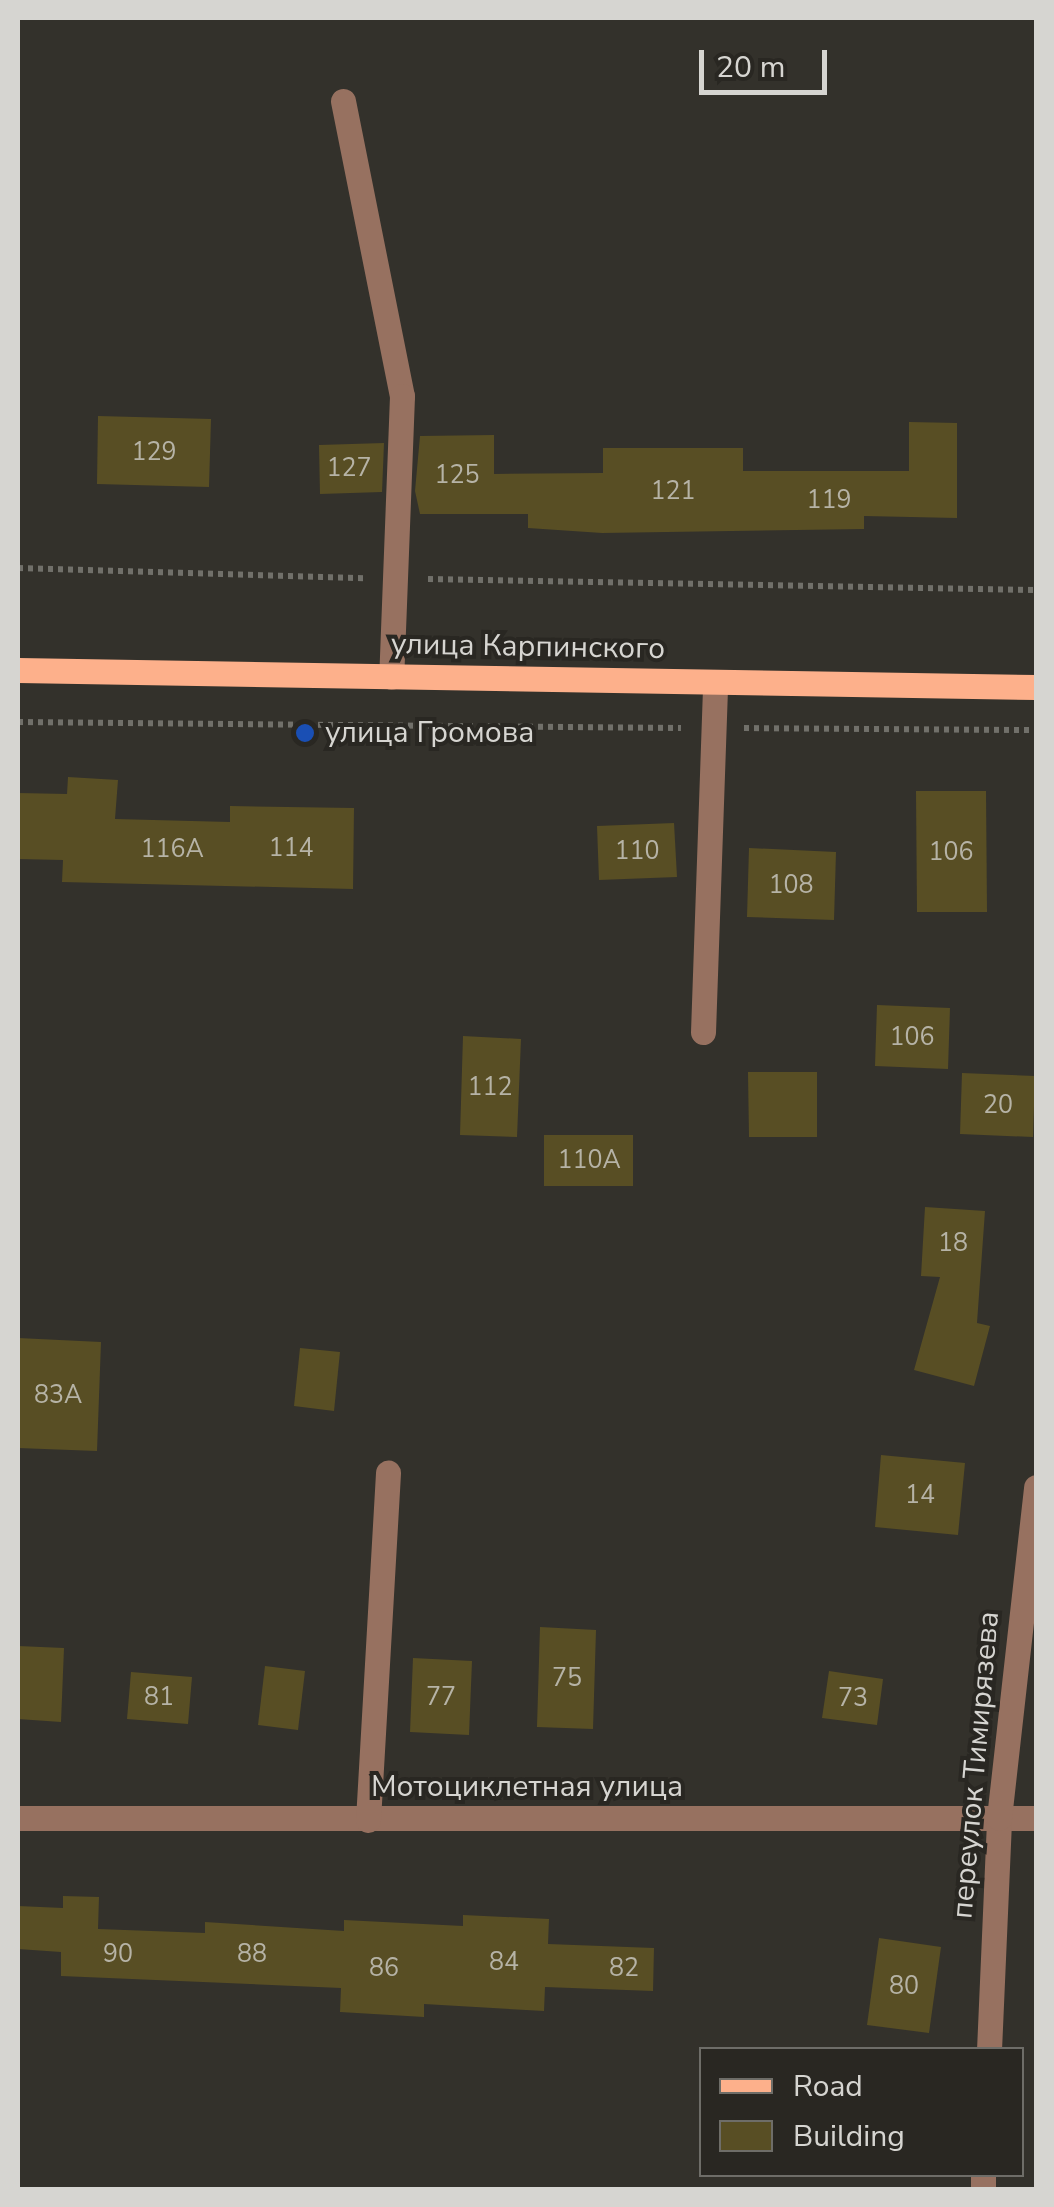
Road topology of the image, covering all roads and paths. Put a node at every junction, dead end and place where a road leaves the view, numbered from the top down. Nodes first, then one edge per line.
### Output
1 (343, 100) dead end
2 (18, 568) edge
3 (394, 578) junction
4 (1036, 590) edge
5 (18, 670) edge
6 (391, 677) junction
7 (715, 682) junction
8 (1036, 687) edge
9 (18, 722) edge
10 (715, 728) junction
11 (1036, 730) edge
12 (704, 1032) dead end
13 (388, 1473) dead end
14 (1036, 1487) edge
15 (18, 1818) edge
16 (999, 1818) junction
17 (1036, 1818) edge
18 (368, 1820) junction
19 (989, 2047) edge

1 - 3 street
2 - 3 path
3 - 4 path
3 - 6 street
5 - 6 main road, улица Карпинского
6 - 7 main road, улица Карпинского
7 - 8 main road, улица Карпинского
7 - 10 street
9 - 10 path
10 - 11 path
10 - 12 street
13 - 18 street
14 - 16 street, переулок Тимирязева
15 - 18 street, Мотоциклетная улица
16 - 17 street, Мотоциклетная улица
16 - 18 street, Мотоциклетная улица
16 - 19 street, переулок Тимирязева

